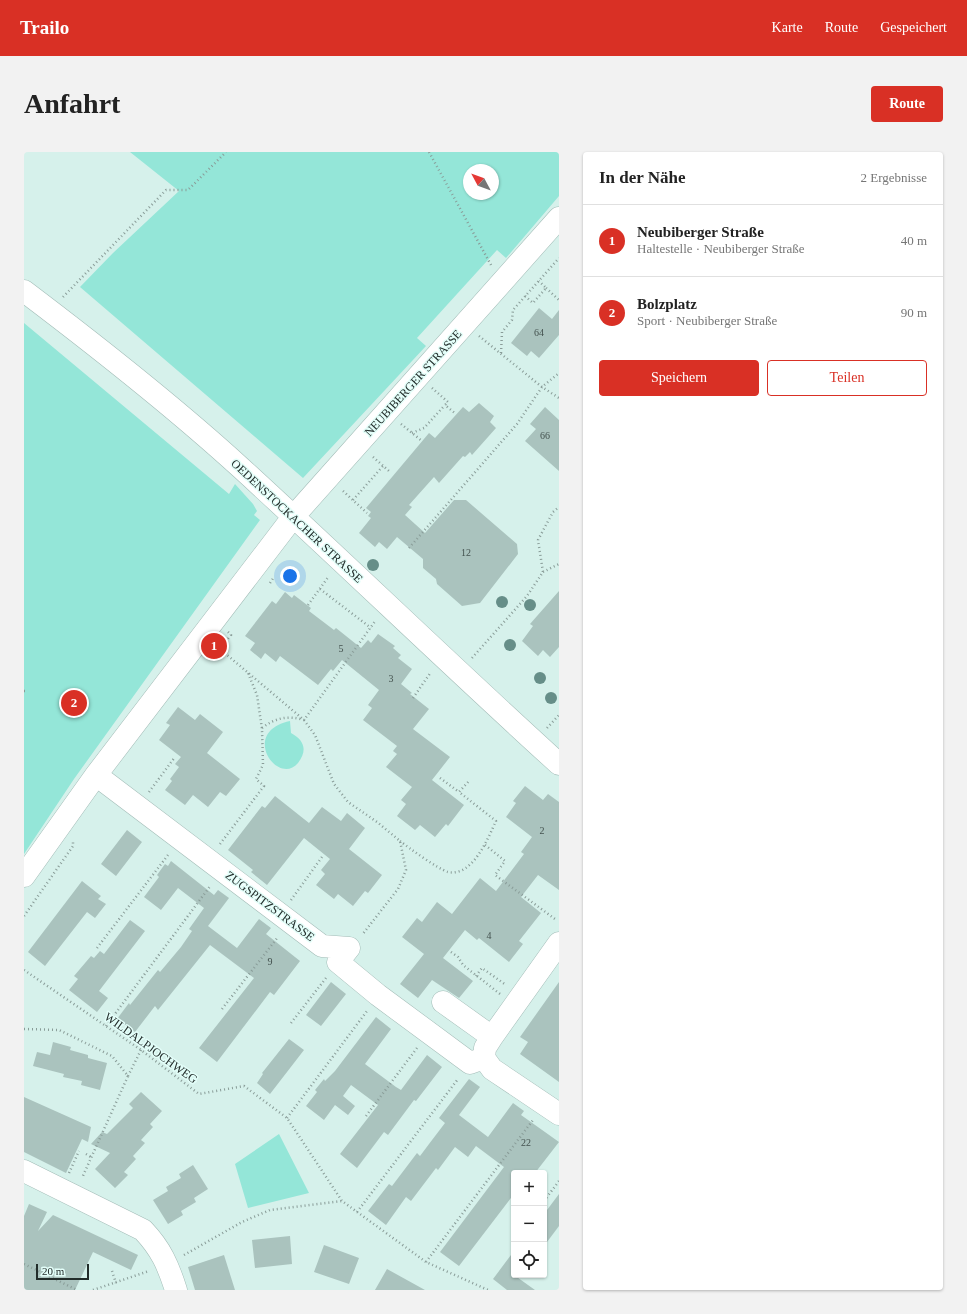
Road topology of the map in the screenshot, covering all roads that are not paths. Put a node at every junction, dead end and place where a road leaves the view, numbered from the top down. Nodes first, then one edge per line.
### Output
1 (559, 218) edge
2 (24, 291) edge
3 (293, 517) junction
4 (559, 764) edge
5 (96, 775) junction
6 (24, 876) edge
7 (559, 943) edge
8 (443, 1002) dead end
9 (492, 1037) junction
10 (477, 1060) junction
11 (552, 1109) edge
12 (24, 1171) edge
13 (176, 1290) edge

1 - 3 street, NEUBIBERGER STRASSE
2 - 3 street, OEDENSTOCKACHER STRASSE
3 - 4 street, OEDENSTOCKACHER STRASSE
3 - 5 street, NEUBIBERGER STRASSE
5 - 6 street, NEUBIBERGER STRASSE
5 - 10 street, ZUGSPITZSTRASSE
7 - 9 street
8 - 9 street
9 - 10 street
10 - 11 street
12 - 13 street

